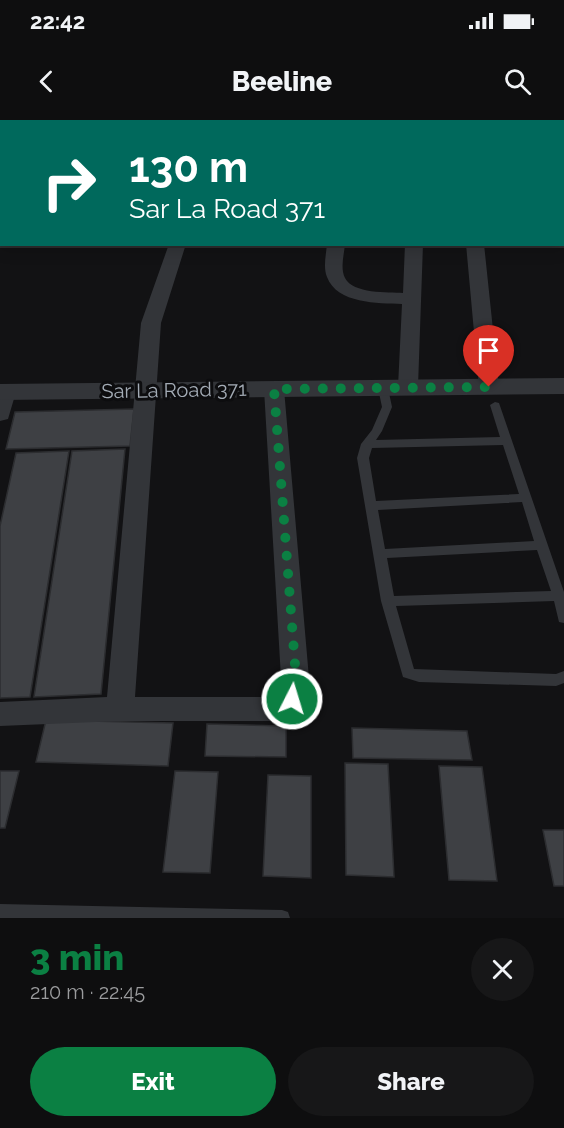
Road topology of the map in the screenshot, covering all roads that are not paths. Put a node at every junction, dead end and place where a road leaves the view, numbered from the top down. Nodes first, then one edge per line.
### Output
1 (177, 246) edge
2 (336, 246) edge
3 (414, 246) edge
4 (475, 246) edge
5 (412, 299) junction
6 (564, 386) edge
7 (396, 388) junction
8 (274, 389) junction
9 (146, 390) junction
10 (492, 396) junction
11 (2, 399) edge
12 (507, 441) junction
13 (367, 444) junction
14 (526, 498) junction
15 (370, 506) junction
16 (542, 545) junction
17 (379, 554) junction
18 (559, 596) junction
19 (388, 601) junction
20 (564, 618) edge
21 (564, 677) edge
22 (120, 709) junction
23 (0, 714) edge
24 (0, 912) edge
25 (282, 918) edge

1 - 9 street
2 - 5 street
3 - 5 street
4 - 10 street
5 - 7 street
6 - 10 street, Sar La Road 371
7 - 8 street, Sar La Road 371
7 - 10 street, Sar La Road 371
7 - 13 lane
8 - 9 street, Sar La Road 371
8 - 22 street
9 - 11 street, Sar La Road 371
9 - 22 street
10 - 12 lane
12 - 13 lane
12 - 14 lane
13 - 15 lane
14 - 15 lane
14 - 16 lane
15 - 17 lane
16 - 17 lane
16 - 18 lane
17 - 19 lane
18 - 19 lane
18 - 20 lane
19 - 21 lane
22 - 23 street
24 - 25 lane

